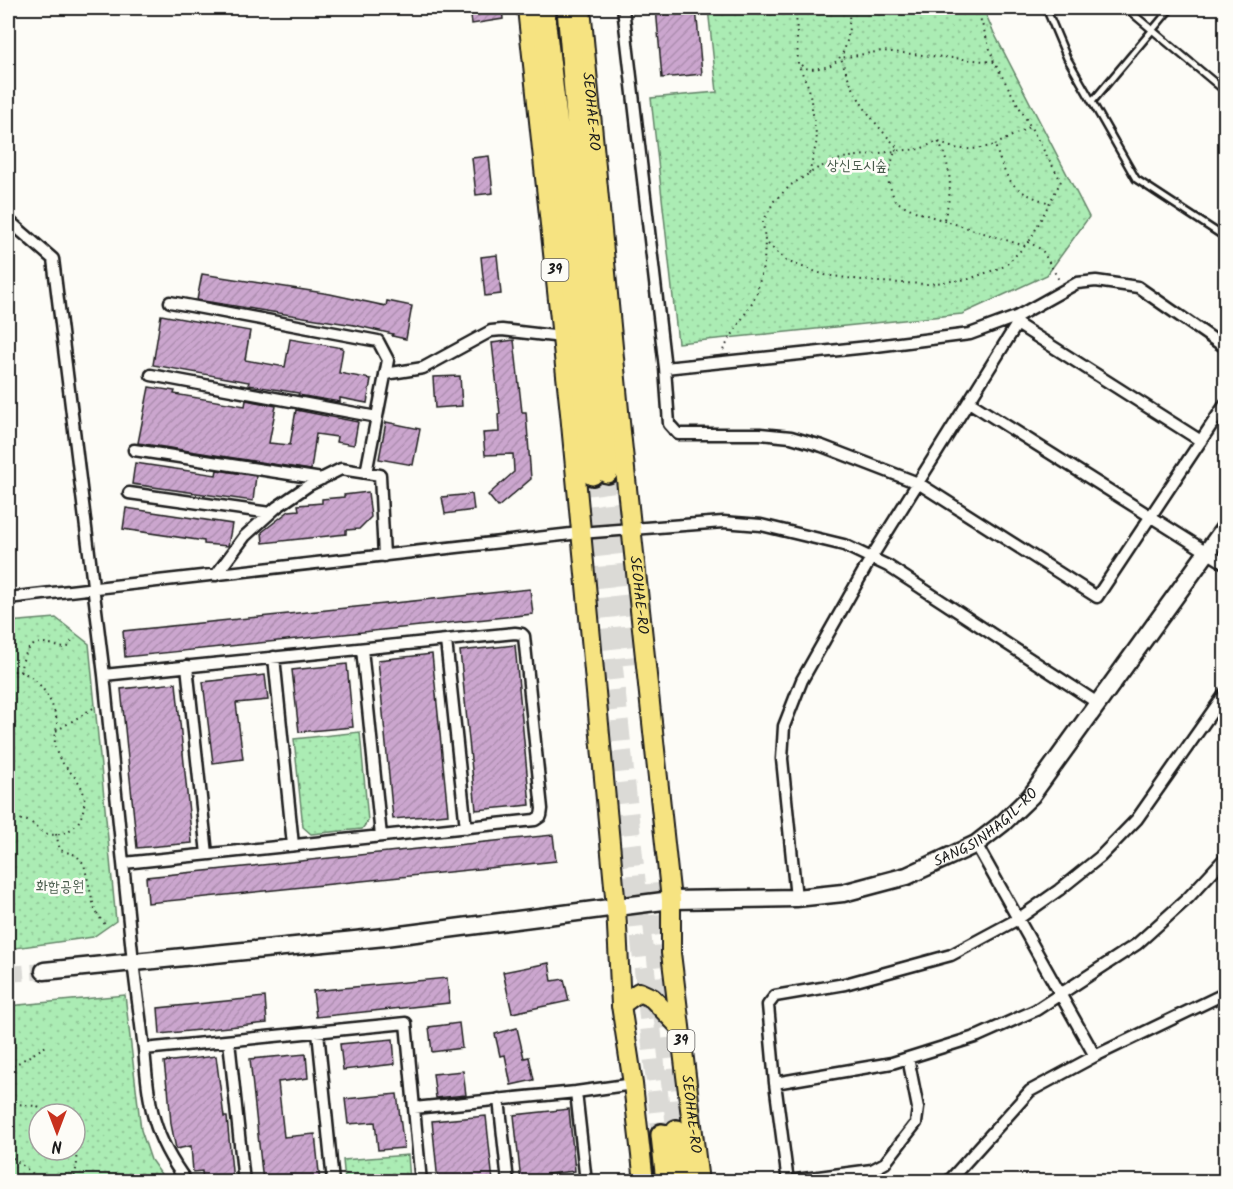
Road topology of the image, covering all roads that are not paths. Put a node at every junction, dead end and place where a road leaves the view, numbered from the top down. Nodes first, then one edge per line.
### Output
1 (527, 8) edge
2 (543, 8) edge
3 (568, 8) edge
4 (581, 8) edge
5 (623, 8) edge
6 (1046, 8) edge
7 (1126, 8) edge
8 (1171, 8) edge
9 (1152, 30) junction
10 (1226, 92) edge
11 (1092, 102) junction
12 (8, 220) edge
13 (1226, 238) edge
14 (170, 303) dead end
15 (1016, 321) junction
16 (562, 337) junction
17 (1226, 348) edge
18 (665, 368) junction
19 (385, 374) junction
20 (151, 375) dead end
21 (969, 402) junction
22 (1226, 403) edge
23 (377, 417) junction
24 (1201, 441) junction
25 (134, 450) dead end
26 (600, 470) junction
27 (366, 473) junction
28 (322, 479) junction
29 (918, 483) junction
30 (129, 493) dead end
31 (270, 513) junction
32 (1151, 516) junction
33 (1226, 526) edge
34 (632, 529) junction
35 (580, 533) junction
36 (1207, 552) junction
37 (384, 556) junction
38 (872, 558) junction
39 (1226, 564) edge
40 (216, 575) junction
41 (94, 588) junction
42 (8, 598) edge
43 (446, 641) junction
44 (362, 648) junction
45 (274, 657) junction
46 (187, 666) junction
47 (104, 675) junction
48 (1226, 692) edge
49 (1099, 704) junction
50 (466, 828) junction
51 (381, 837) junction
52 (976, 844) junction
53 (293, 846) junction
54 (207, 854) junction
55 (1226, 857) edge
56 (123, 863) junction
57 (796, 898) junction
58 (671, 900) junction
59 (616, 907) junction
60 (1018, 919) junction
61 (133, 962) junction
62 (44, 971) tunnel mouth
63 (1226, 993) edge
64 (1062, 994) junction
65 (621, 1005) junction
66 (679, 1026) junction
67 (318, 1032) junction
68 (229, 1041) junction
69 (144, 1049) junction
70 (1095, 1056) junction
71 (908, 1058) junction
72 (775, 1083) junction
73 (633, 1084) junction
74 (576, 1092) junction
75 (499, 1099) junction
76 (414, 1108) junction
77 (788, 1181) edge
78 (187, 1182) edge
79 (244, 1182) edge
80 (333, 1182) edge
81 (421, 1182) edge
82 (508, 1182) edge
83 (586, 1182) edge
84 (644, 1182) edge
85 (667, 1182) edge
86 (682, 1182) edge
87 (699, 1182) edge
88 (948, 1182) edge

1 - 16 main road, SEOHAE-RO / 39
2 - 26 highway, SEOHAE-RO / 39
3 - 26 highway, SEOHAE-RO / 39
4 - 26 main road, SEOHAE-RO / 39
5 - 18 street
6 - 11 lane
7 - 9 lane
8 - 9 lane
9 - 10 lane
9 - 11 lane
11 - 13 lane
12 - 41 street
14 - 19 street
15 - 17 street
15 - 18 street
15 - 21 street
15 - 24 street
16 - 19 street
16 - 26 main road, SEOHAE-RO / 39
18 - 29 street
19 - 23 street
20 - 23 street
21 - 29 street
21 - 32 street
22 - 24 street
23 - 27 street
24 - 32 street
25 - 28 street
26 - 34 main road, SEOHAE-RO / 39
26 - 35 main road, SEOHAE-RO / 39
27 - 28 street
27 - 37 street
28 - 31 street
29 - 32 street
29 - 38 street
30 - 31 street
31 - 40 street
32 - 36 street
33 - 36 street, SANGSINHAGIL-RO
34 - 35 street
34 - 38 street
34 - 58 main road, SEOHAE-RO / 39
35 - 37 street
35 - 59 main road, SEOHAE-RO / 39
36 - 39 street
36 - 49 street, SANGSINHAGIL-RO
37 - 40 street
38 - 49 street
38 - 57 street
40 - 41 street
41 - 42 street
41 - 47 street
43 - 44 street
43 - 50 street
43 - 50 street
44 - 45 street
44 - 51 street
45 - 46 street
45 - 53 street
46 - 47 street
46 - 54 street
47 - 56 street
48 - 60 street
49 - 52 street, SANGSINHAGIL-RO
50 - 51 street
51 - 53 street
52 - 57 street, SANGSINHAGIL-RO
52 - 60 street
53 - 54 street
54 - 56 street
55 - 64 street
56 - 61 street
57 - 58 street, SANGSINHAGIL-RO
58 - 59 street, SANGSINHAGIL-RO
58 - 66 main road, SEOHAE-RO / 39
59 - 61 street, SANGSINHAGIL-RO
59 - 65 main road, SEOHAE-RO / 39
60 - 64 street
60 - 72 street
61 - 62 street, SANGSINHAGIL-RO
61 - 69 street
63 - 70 street
64 - 70 street
64 - 71 street
65 - 66 main road
65 - 73 main road, SEOHAE-RO / 39
66 - 87 main road, SEOHAE-RO / 39
67 - 68 street
67 - 76 street
67 - 80 street
68 - 69 street
68 - 79 street
69 - 78 street
70 - 88 street
71 - 72 street
71 - 77 street
72 - 77 street
73 - 74 street
73 - 84 main road, SEOHAE-RO / 39
74 - 75 street
74 - 83 street
75 - 76 street
75 - 82 street
76 - 81 street
85 - 86 highway, SEOHAE-RO

